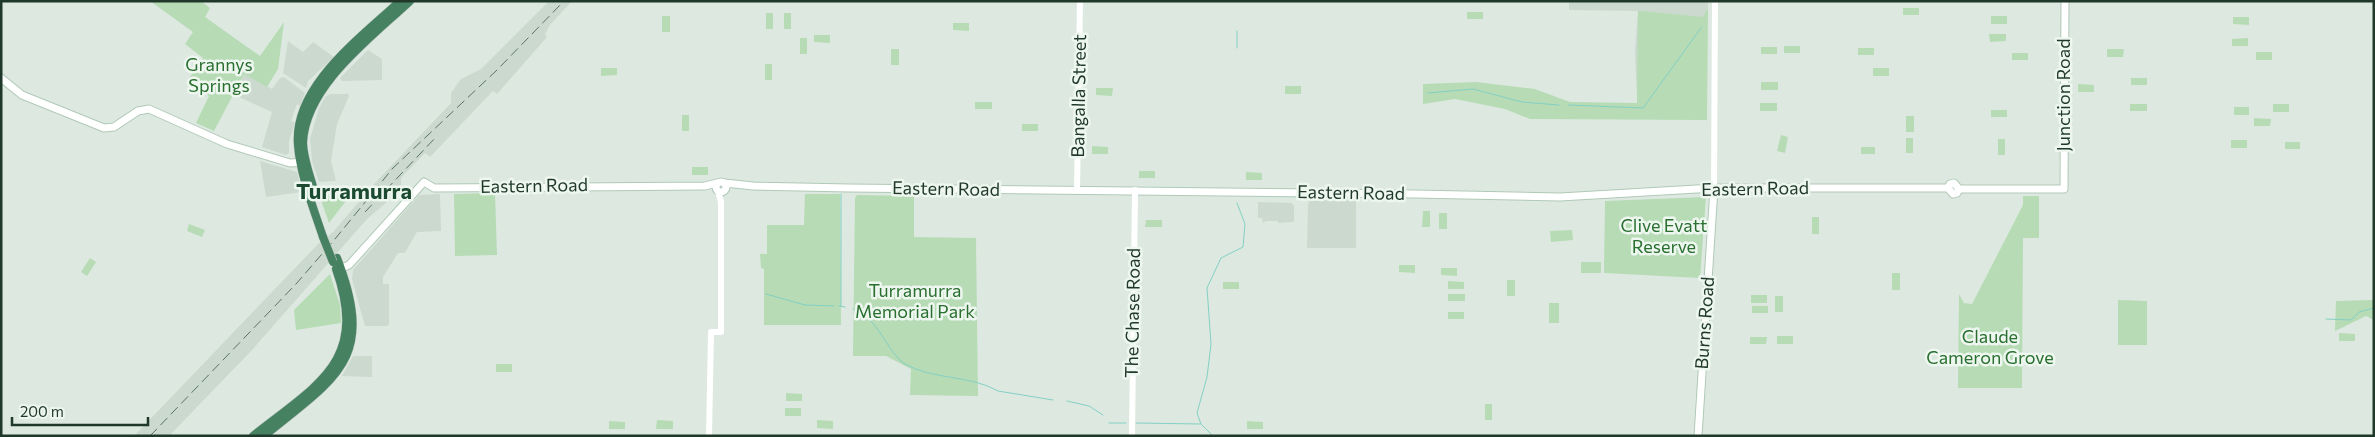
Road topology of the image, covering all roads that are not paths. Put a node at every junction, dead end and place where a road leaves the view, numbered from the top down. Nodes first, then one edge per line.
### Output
1 (400, 1) edge
2 (410, 1) edge
3 (1080, 1) edge
4 (1715, 1) edge
5 (2065, 1) edge
6 (1, 78) edge
7 (304, 162) junction
8 (721, 188) junction
9 (1714, 188) junction
10 (1959, 188) joint
11 (1077, 190) junction
12 (1134, 190) junction
13 (337, 265) junction
14 (253, 436) edge
15 (264, 436) edge
16 (709, 436) edge
17 (1132, 436) edge
18 (1698, 436) edge

1 - 7 highway
2 - 7 highway
3 - 11 street, Bangalla Street
4 - 9 street, Burns Road
5 - 10 main road, Junction Road
6 - 7 main road
7 - 13 highway, bridge
8 - 11 main road, Eastern Road
8 - 13 main road, Eastern Road
8 - 16 street
9 - 10 main road, Eastern Road
9 - 12 main road, Eastern Road
9 - 18 main road, Burns Road
11 - 12 main road, Eastern Road
12 - 17 street, The Chase Road
13 - 14 highway
13 - 15 highway

